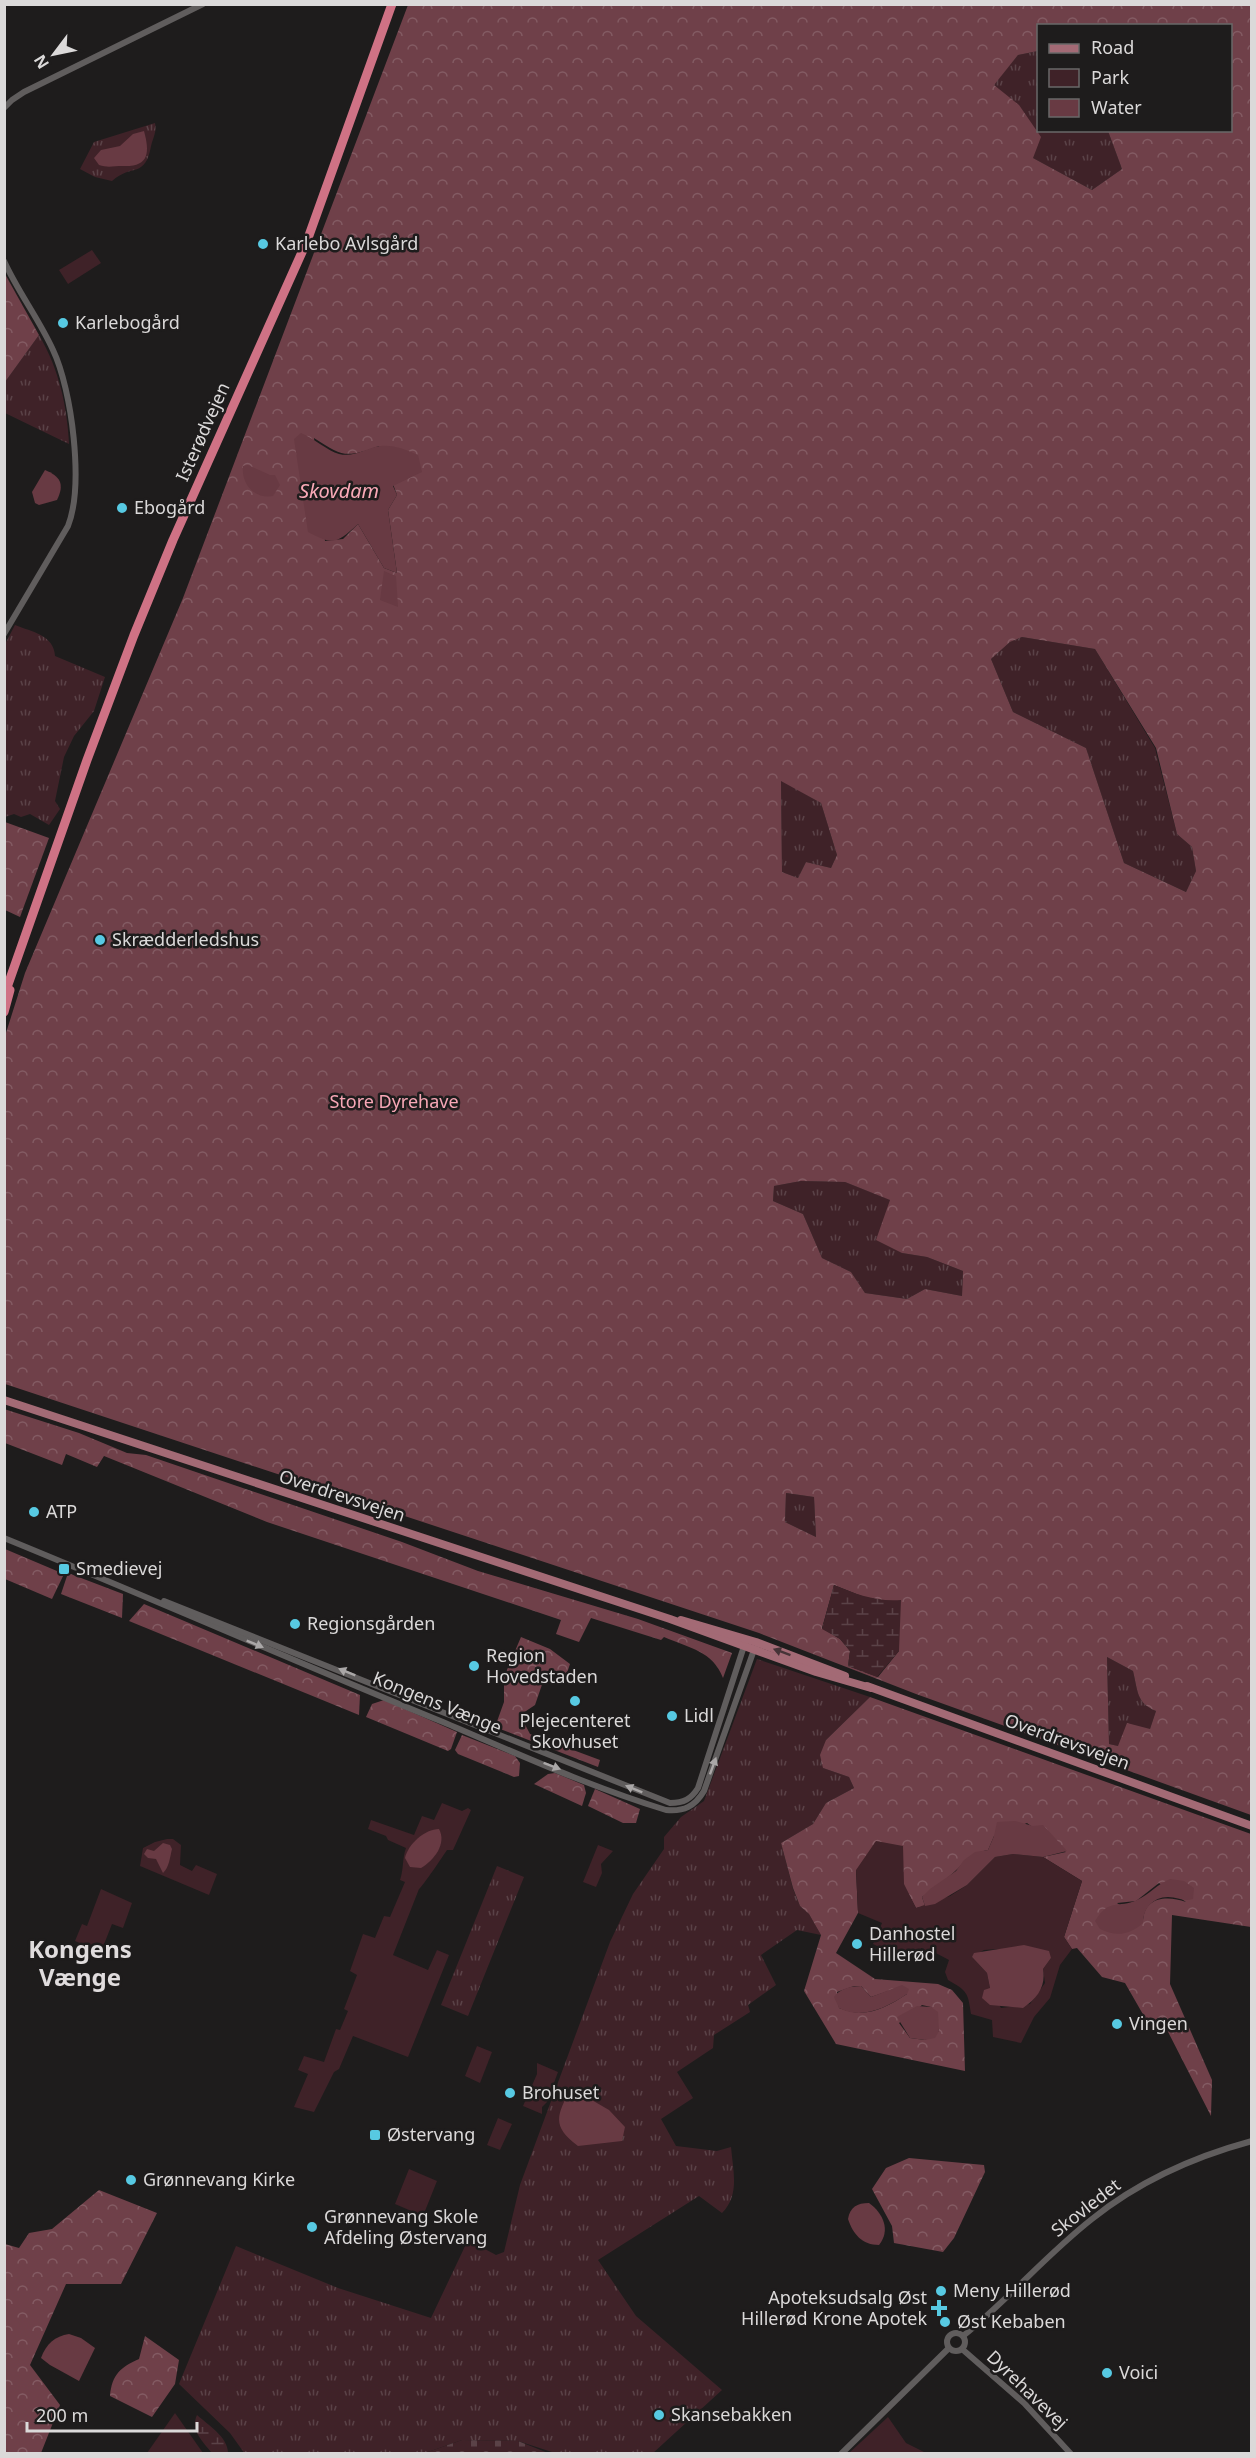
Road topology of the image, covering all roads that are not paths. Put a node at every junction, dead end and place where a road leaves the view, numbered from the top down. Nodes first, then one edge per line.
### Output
1 (203, 4) edge
2 (392, 4) edge
3 (4, 108) edge
4 (4, 261) edge
5 (4, 634) edge
6 (13, 976) junction
7 (4, 996) edge
8 (4, 1012) edge
9 (4, 1400) edge
10 (4, 1538) edge
11 (144, 1595) junction
12 (756, 1642) junction
13 (745, 1643) junction
14 (753, 1651) junction
15 (872, 1688) junction
16 (1251, 1826) edge
17 (1251, 2141) edge
18 (963, 2336) junction
19 (949, 2348) junction
20 (962, 2349) junction
21 (841, 2454) edge
22 (1071, 2454) edge

1 - 3 street
2 - 6 highway, Isterødvejen
4 - 5 street
6 - 7 highway, Isterødvejen
6 - 8 highway, Isterødvejen
9 - 13 main road, Overdrevsvejen
10 - 11 street, Kongens Vænge
13 -> 11 street, Kongens Vænge
11 -> 14 street, Kongens Vænge
12 - 13 main road, Overdrevsvejen
12 - 14 street, Kongens Vænge
15 -> 12 main road, Overdrevsvejen
13 - 14 main road, Overdrevsvejen
14 - 15 main road, Overdrevsvejen
15 - 16 main road, Overdrevsvejen
17 - 18 street, Skovledet
18 - 19 street
18 - 20 street
19 - 20 street
19 - 21 street
20 - 22 street, Dyrehavevej

